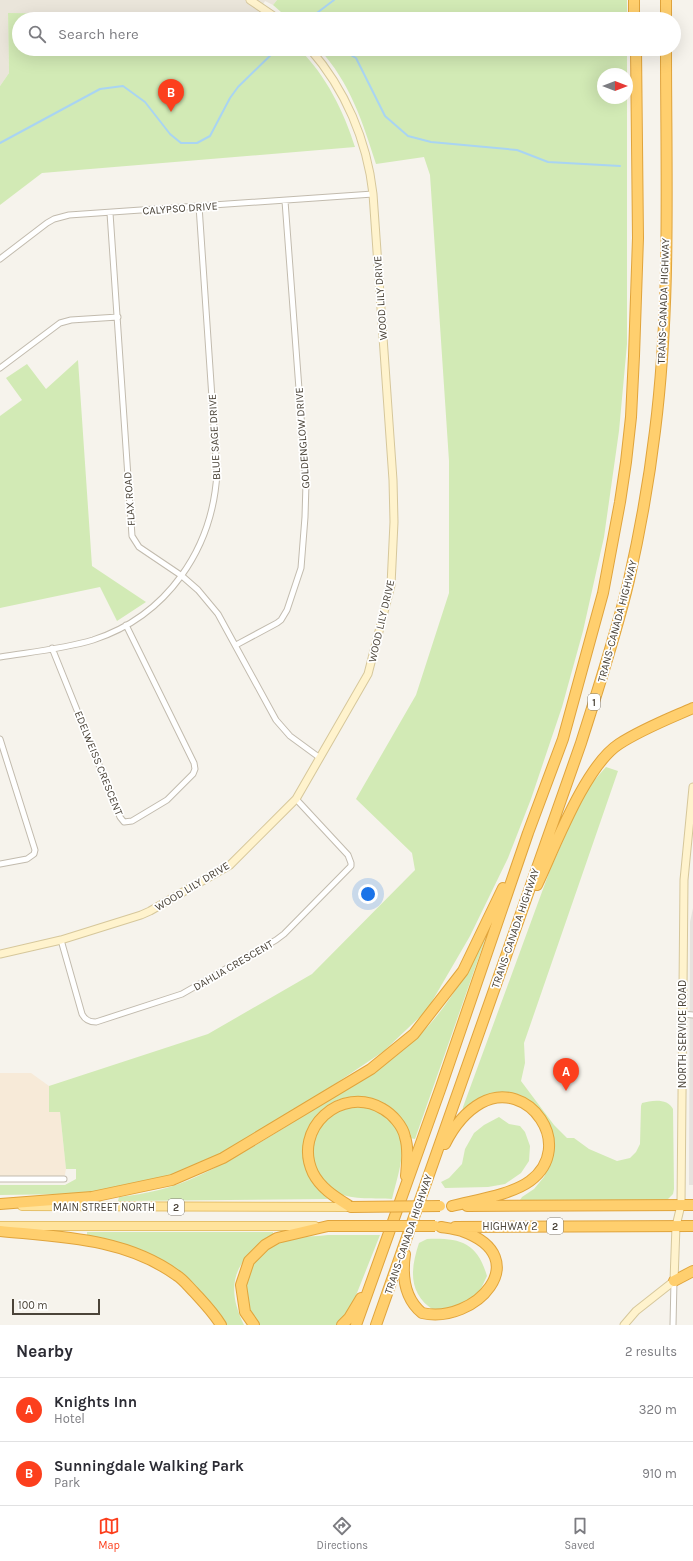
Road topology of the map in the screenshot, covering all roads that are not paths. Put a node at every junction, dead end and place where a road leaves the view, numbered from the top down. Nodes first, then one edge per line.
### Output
1 (250, 0) edge
2 (635, 0) edge
3 (666, 0) edge
4 (268, 12) edge
5 (635, 12) edge
6 (666, 12) edge
7 (316, 56) edge
8 (636, 56) edge
9 (666, 56) edge
10 (373, 194) junction
11 (285, 201) junction
12 (198, 206) junction
13 (110, 213) junction
14 (0, 259) edge
15 (118, 317) junction
16 (0, 368) edge
17 (182, 576) junction
18 (126, 625) junction
19 (236, 645) junction
20 (52, 648) junction
21 (0, 657) edge
22 (693, 708) edge
23 (0, 739) edge
24 (320, 758) junction
25 (693, 787) edge
26 (296, 799) junction
27 (528, 833) junction
28 (0, 864) edge
29 (513, 936) junction
30 (60, 940) junction
31 (0, 954) edge
32 (682, 1014) junction
33 (693, 1014) edge
34 (432, 1167) junction
35 (0, 1178) edge
36 (64, 1179) dead end
37 (405, 1187) junction
38 (0, 1205) edge
39 (681, 1205) junction
40 (693, 1205) edge
41 (452, 1206) junction
42 (351, 1207) junction
43 (0, 1226) edge
44 (328, 1226) junction
45 (438, 1226) junction
46 (676, 1226) junction
47 (693, 1226) edge
48 (0, 1231) edge
49 (408, 1233) junction
50 (693, 1270) edge
51 (372, 1279) junction
52 (674, 1281) junction
53 (485, 1306) dead end
54 (444, 1323) dead end
55 (221, 1325) edge
56 (254, 1325) edge
57 (342, 1325) edge
58 (356, 1325) edge
59 (376, 1325) edge
60 (624, 1325) edge
61 (673, 1325) edge

1 - 4 street
2 - 5 highway
3 - 6 highway
7 - 10 street, WOOD LILY DRIVE
8 - 27 highway, TRANS-CANADA HIGHWAY / 1
9 - 29 highway, TRANS-CANADA HIGHWAY / 1
10 - 11 street, CALYPSO DRIVE
10 - 24 street, WOOD LILY DRIVE
11 - 12 street, CALYPSO DRIVE
11 - 19 street, GOLDENGLOW DRIVE
12 - 13 street, CALYPSO DRIVE
12 - 17 street, BLUE SAGE DRIVE
13 - 14 street, CALYPSO DRIVE
13 - 15 street, FLAX ROAD
15 - 16 street
15 - 17 street, FLAX ROAD
17 - 18 street, BLUE SAGE DRIVE
17 - 19 street, FLAX ROAD
18 - 20 street, BLUE SAGE DRIVE
18 - 20 street, EDELWEISS CRESCENT
19 - 24 street, FLAX ROAD
20 - 21 street, BLUE SAGE DRIVE
22 - 29 highway
23 - 28 street
24 - 26 street, WOOD LILY DRIVE
25 - 32 street, NORTH SERVICE ROAD
26 - 30 street, WOOD LILY DRIVE
26 - 30 street, DAHLIA CRESCENT
27 - 37 highway, TRANS-CANADA HIGHWAY / 1
27 - 38 highway
29 - 34 highway, TRANS-CANADA HIGHWAY / 1
30 - 31 street, WOOD LILY DRIVE
32 - 33 street
32 - 39 street, NORTH SERVICE ROAD
34 - 41 highway
34 - 49 highway, TRANS-CANADA HIGHWAY / 1
35 - 36 street
37 - 42 highway
37 - 51 highway, TRANS-CANADA HIGHWAY / 1
38 - 42 main road, MAIN STREET NORTH / 2
39 - 40 highway, HIGHWAY 2 / 2
39 - 41 highway, HIGHWAY 2 / 2
39 - 46 street, NORTH SERVICE ROAD
41 - 42 highway, HIGHWAY 2 / 2, bridge
43 - 44 main road, MAIN STREET NORTH / 2
44 - 45 highway, HIGHWAY 2 / 2, bridge
44 - 56 highway, HIGHWAY 2
45 - 46 highway, HIGHWAY 2 / 2
45 - 53 highway
46 - 47 highway, HIGHWAY 2 / 2
46 - 52 street, NORTH SERVICE ROAD
48 - 55 highway
49 - 54 highway
49 - 59 highway, TRANS-CANADA HIGHWAY / 1
50 - 52 highway
51 - 57 highway
51 - 58 highway, TRANS-CANADA HIGHWAY / 1
52 - 60 street
52 - 61 street

